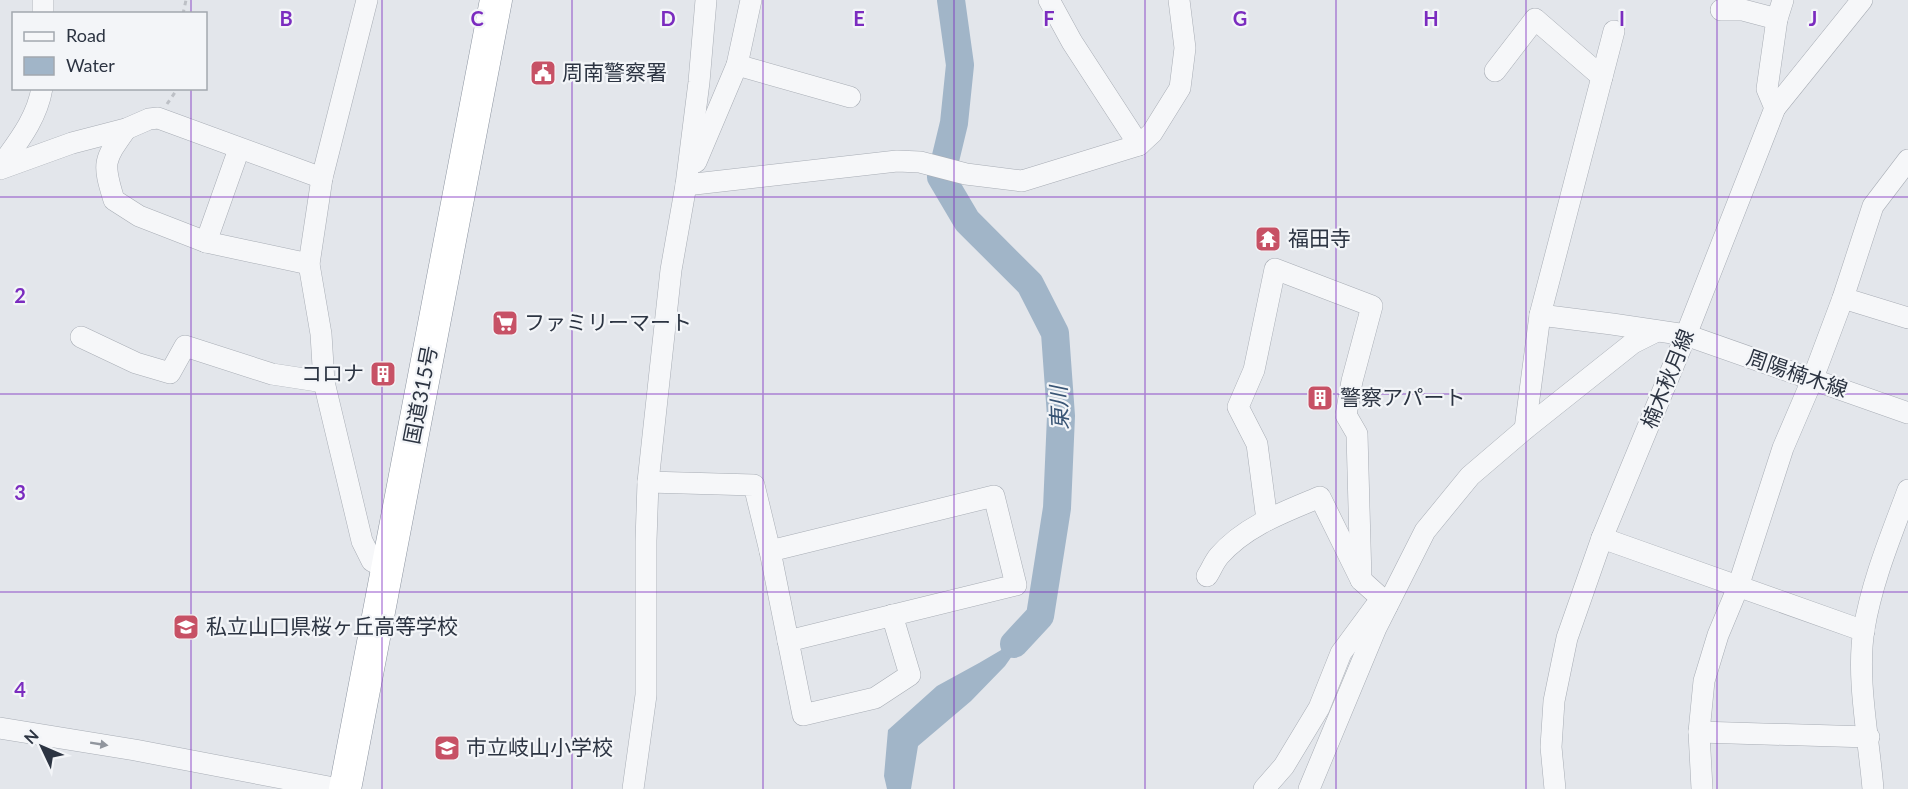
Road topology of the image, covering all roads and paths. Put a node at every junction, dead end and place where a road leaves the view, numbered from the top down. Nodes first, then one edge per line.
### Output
1 (367, 0) edge
2 (496, 0) edge
3 (706, 0) edge
4 (751, 0) edge
5 (1049, 0) edge
6 (1179, 0) edge
7 (1862, 0) edge
8 (1780, 9) edge
9 (1721, 10) dead end
10 (1614, 31) dead end
11 (737, 65) junction
12 (1495, 70) dead end
13 (1602, 77) junction
14 (41, 90) edge
15 (850, 98) dead end
16 (1774, 108) junction
17 (126, 129) junction
18 (1139, 145) junction
19 (238, 149) junction
20 (1908, 160) edge
21 (0, 168) edge
22 (322, 178) junction
23 (686, 185) junction
24 (206, 242) junction
25 (309, 264) junction
26 (1843, 298) junction
27 (1540, 315) junction
28 (1908, 318) edge
29 (1657, 331) junction
30 (1686, 335) junction
31 (81, 337) dead end
32 (1813, 378) junction
33 (324, 382) junction
34 (1908, 413) edge
35 (1525, 429) junction
36 (648, 482) junction
37 (1908, 490) edge
38 (1267, 520) junction
39 (1602, 538) junction
40 (770, 551) junction
41 (387, 569) junction
42 (1207, 576) dead end
43 (1361, 580) junction
44 (1738, 586) junction
45 (1384, 602) junction
46 (892, 615) junction
47 (1864, 631) junction
48 (788, 641) junction
49 (0, 728) edge
50 (1699, 732) junction
51 (1869, 737) junction
52 (339, 789) edge
53 (345, 789) edge
54 (633, 789) edge
55 (1264, 789) edge
56 (1309, 789) edge
57 (1555, 789) edge
58 (1702, 789) edge
59 (1874, 789) edge

1 - 22 street
2 - 41 highway, 国道315号
3 - 23 street
4 - 11 street
5 - 18 street
6 - 18 street
7 - 16 street, 楠木秋月線
8 - 9 street
8 - 16 street
10 - 13 street
11 - 15 street
11 - 23 street
12 - 13 street
13 - 27 street
14 - 21 street
16 - 30 street, 楠木秋月線
17 - 19 street
17 - 21 street
17 - 24 street
18 - 23 street
19 - 22 street
19 - 24 street
20 - 26 street
22 - 25 street
23 - 36 street
24 - 25 street
25 - 33 street
26 - 28 street
26 - 32 street
27 - 29 street, 周陽楠木線
27 - 35 street
29 - 30 street, 周陽楠木線
29 - 35 street
30 - 32 street, 周陽楠木線
30 - 39 street, 楠木秋月線
31 - 33 street
32 - 34 street, 周陽楠木線
32 - 44 street
33 - 41 street
35 - 45 street
36 - 40 street
36 - 54 street
37 - 47 street
38 - 42 street
38 - 43 street
38 - 43 street
39 - 44 street
39 - 57 street, 楠木秋月線
40 - 46 street
40 - 48 street
41 - 53 highway, 国道315号
43 - 45 street
44 - 47 street
44 - 50 street
45 - 55 street
45 - 56 street
46 - 48 street
46 - 48 street
47 - 51 street
49 -> 52 street
50 - 51 street
50 - 58 street
51 - 59 street

